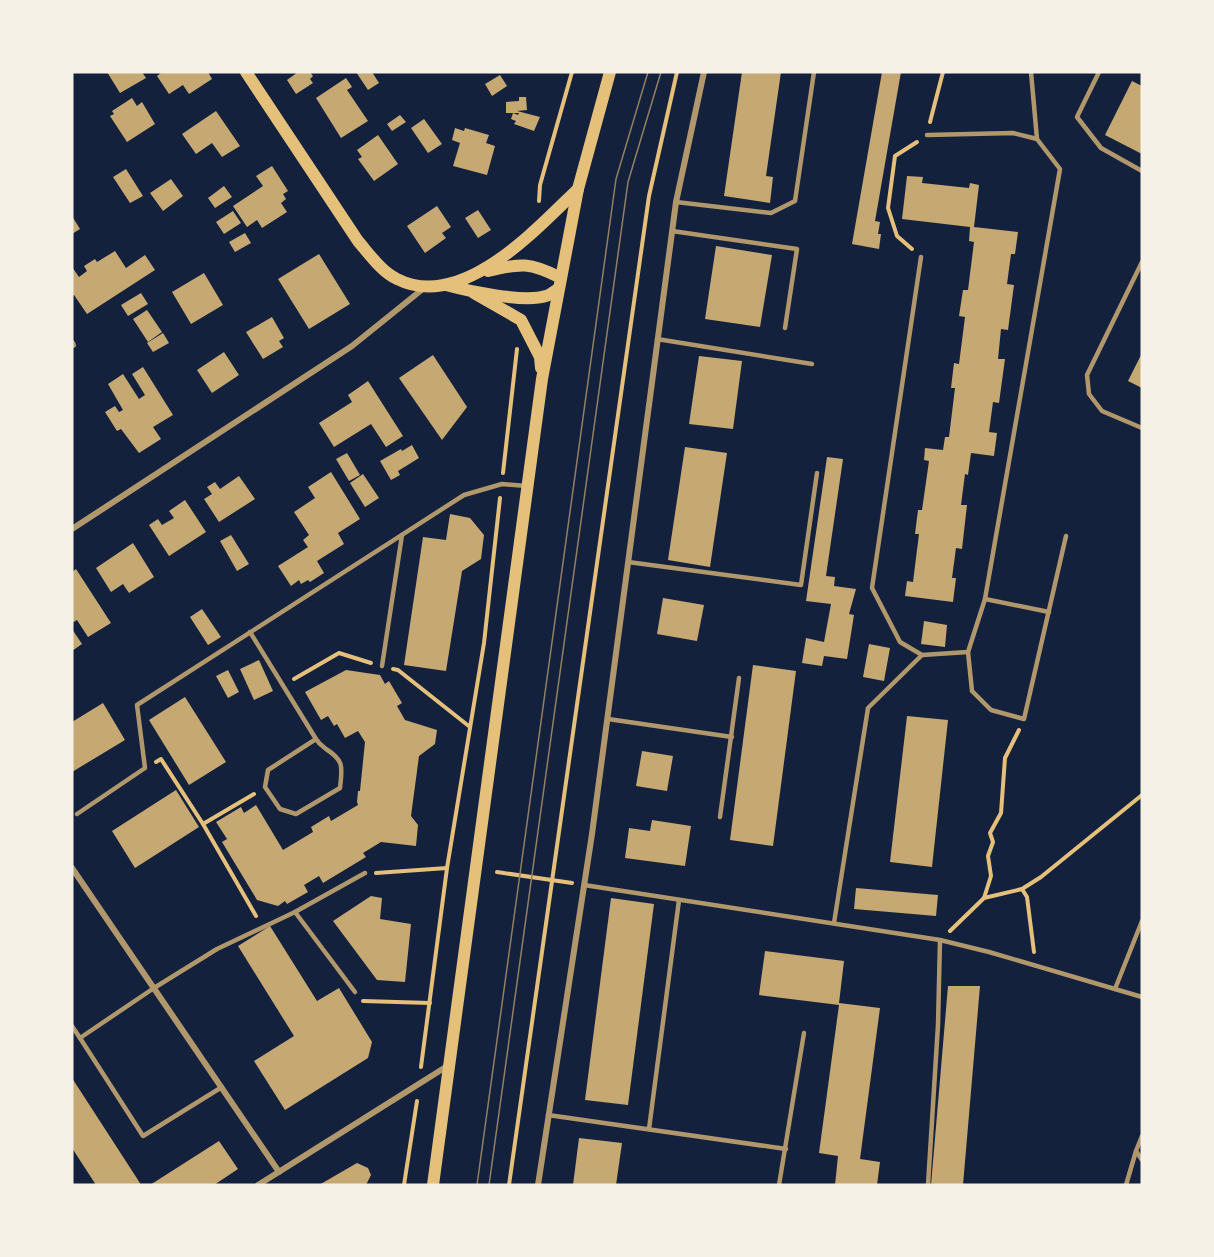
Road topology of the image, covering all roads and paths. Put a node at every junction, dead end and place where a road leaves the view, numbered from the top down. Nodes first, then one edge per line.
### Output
1 (246, 72) edge
2 (572, 72) edge
3 (610, 72) edge
4 (677, 72) edge
5 (704, 72) edge
6 (814, 72) edge
7 (943, 72) edge
8 (1031, 72) edge
9 (1099, 72) edge
10 (927, 135) junction
11 (1037, 139) junction
12 (1142, 171) edge
13 (578, 189) junction
14 (539, 201) dead end
15 (676, 202) junction
16 (672, 231) junction
17 (921, 257) joint
18 (1142, 262) edge
19 (478, 273) junction
20 (560, 283) junction
21 (446, 285) junction
22 (424, 288) junction
23 (474, 292) junction
24 (785, 328) dead end
25 (657, 339) junction
26 (518, 348) dead end
27 (812, 364) dead end
28 (542, 379) junction
29 (1142, 428) edge
30 (817, 473) dead end
31 (502, 484) junction
32 (528, 486) junction
33 (72, 529) edge
34 (402, 535) junction
35 (1066, 536) dead end
36 (628, 562) junction
37 (986, 599) junction
38 (1048, 612) junction
39 (250, 632) junction
40 (968, 652) junction
41 (922, 655) junction
42 (382, 666) dead end
43 (739, 678) dead end
44 (608, 719) junction
45 (1024, 719) junction
46 (732, 736) junction
47 (316, 739) junction
48 (146, 768) junction
49 (266, 787) junction
50 (1142, 795) edge
51 (77, 814) dead end
52 (720, 817) dead end
53 (203, 824) junction
54 (72, 868) edge
55 (447, 868) junction
56 (497, 872) dead end
57 (365, 873) joint
58 (553, 880) junction
59 (584, 885) junction
60 (1022, 889) junction
61 (984, 898) junction
62 (679, 900) junction
63 (295, 912) junction
64 (1142, 921) edge
65 (834, 923) junction
66 (263, 927) junction
67 (940, 940) junction
68 (1036, 966) junction
69 (154, 988) junction
70 (1115, 989) junction
71 (355, 992) joint
72 (1142, 997) edge
73 (430, 1003) junction
74 (72, 1026) edge
75 (804, 1033) dead end
76 (80, 1038) junction
77 (449, 1065) junction
78 (419, 1084) junction
79 (222, 1087) junction
80 (548, 1114) junction
81 (649, 1129) junction
82 (1142, 1136) edge
83 (786, 1149) junction
84 (1136, 1151) junction
85 (1142, 1160) edge
86 (279, 1172) junction
87 (258, 1185) edge
88 (404, 1185) edge
89 (433, 1185) edge
90 (509, 1185) edge
91 (538, 1185) edge
92 (779, 1185) edge
93 (928, 1185) edge
94 (1126, 1185) edge

1 - 22 main road
2 - 14 path
3 - 13 main road
4 - 58 path
5 - 15 street
6 - 15 lane
7 - 10 path
8 - 11 lane
9 - 12 lane
10 - 11 lane
10 - 17 path
11 - 37 lane
13 - 19 main road
13 - 20 main road
15 - 16 street
16 - 24 lane
16 - 25 street
17 - 41 lane
18 - 29 lane
19 - 20 main road
19 - 21 main road
20 - 23 main road
20 - 28 main road
21 - 22 main road
21 - 23 main road
22 - 33 street
23 - 28 main road
25 - 27 lane
25 - 36 street
26 - 31 path
28 - 32 main road
30 - 36 lane
31 - 32 lane
31 - 34 lane
31 - 55 path
32 - 77 main road
34 - 39 lane
34 - 42 lane
35 - 38 lane
36 - 44 street
37 - 38 lane
37 - 40 lane
38 - 45 lane
39 - 47 lane
39 - 48 lane
40 - 41 lane
40 - 45 lane
41 - 65 lane
43 - 46 lane
44 - 46 lane
44 - 59 street
45 - 61 path
46 - 52 lane
47 - 49 lane
47 - 49 lane
48 - 51 lane
48 - 53 path
49 - 53 path
50 - 60 path
53 - 66 path
54 - 69 street
55 - 57 path
55 - 73 path
56 - 58 path
57 - 63 lane
58 - 59 path
58 - 90 path
59 - 62 lane
59 - 80 street
60 - 61 path
60 - 68 path
61 - 67 path
62 - 65 lane
62 - 81 lane
63 - 66 lane
63 - 71 lane
64 - 70 lane
65 - 67 lane
66 - 69 lane
67 - 68 lane
67 - 93 lane
68 - 70 lane
69 - 76 lane
69 - 79 street
70 - 72 lane
71 - 73 path
73 - 78 path
74 - 76 lane
75 - 83 lane
76 - 79 lane
77 - 78 street
77 - 89 main road
78 - 86 street
78 - 88 path
79 - 86 street
80 - 81 lane
80 - 91 street
81 - 83 lane
82 - 84 lane
83 - 92 lane
84 - 85 lane
84 - 94 lane
86 - 87 street

